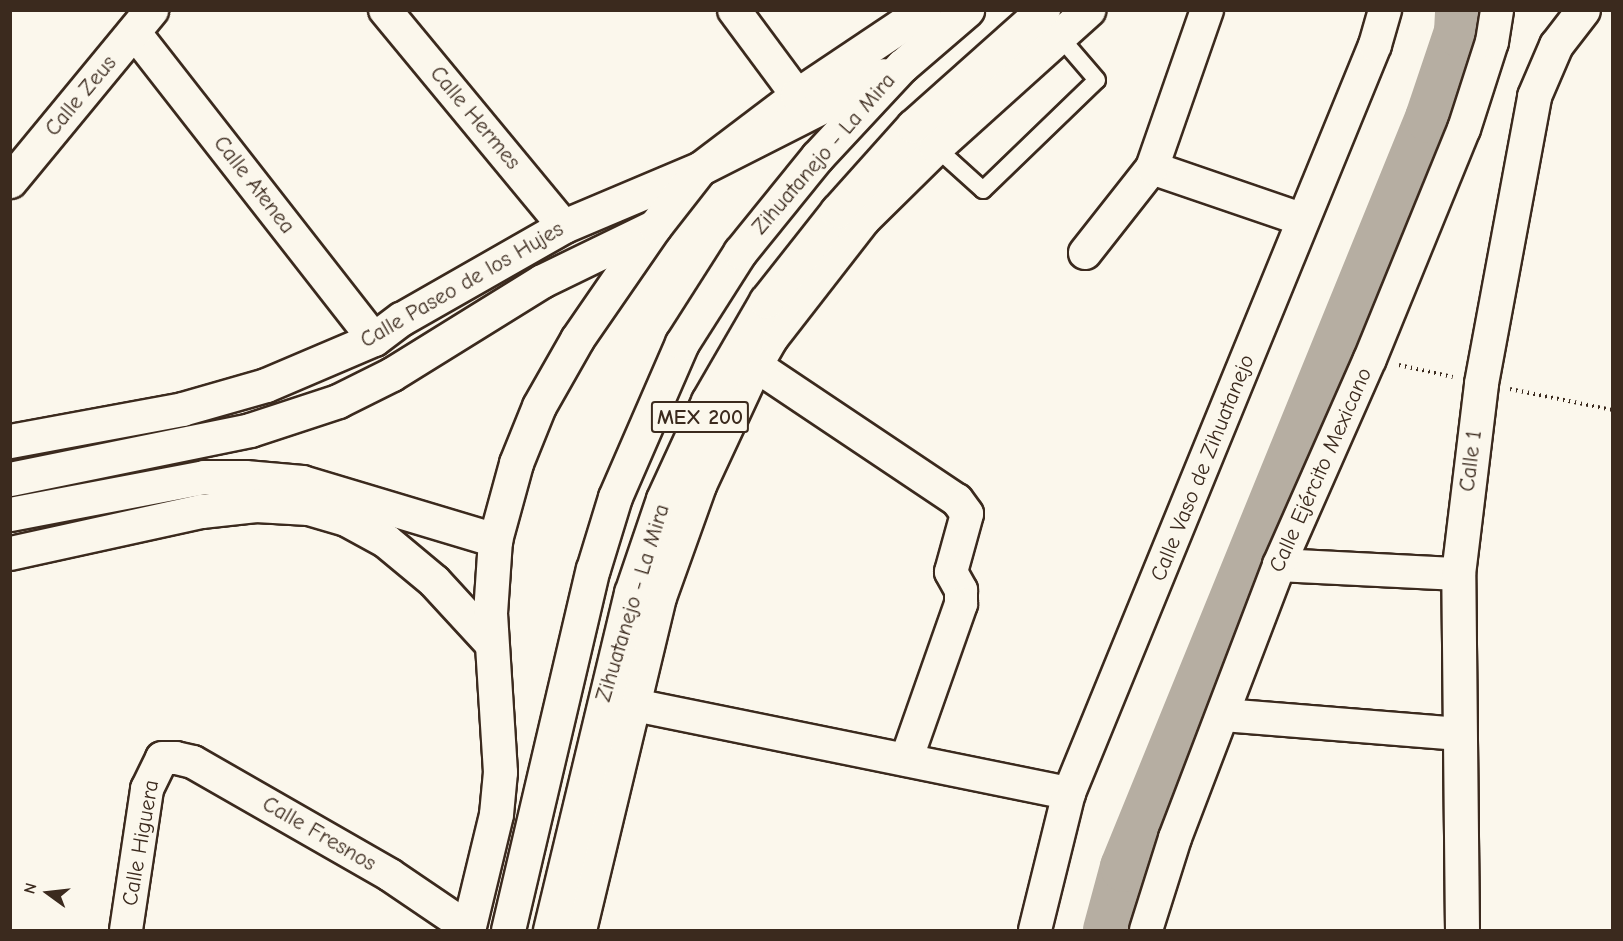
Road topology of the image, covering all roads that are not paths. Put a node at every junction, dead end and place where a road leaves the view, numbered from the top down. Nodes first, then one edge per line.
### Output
1 (386, 10) edge
2 (734, 10) edge
3 (924, 10) edge
4 (968, 10) edge
5 (1088, 10) edge
6 (1206, 10) edge
7 (1385, 10) edge
8 (1497, 10) edge
9 (1584, 10) edge
10 (142, 21) edge
11 (1052, 24) edge
12 (902, 66) junction
13 (797, 95) junction
14 (924, 136) junction
15 (701, 168) junction
16 (1152, 168) junction
17 (10, 181) edge
18 (1301, 219) junction
19 (564, 225) junction
20 (655, 226) junction
21 (1085, 253) dead end
22 (374, 339) junction
23 (755, 365) junction
24 (10, 441) edge
25 (10, 478) edge
26 (10, 514) edge
27 (495, 540) junction
28 (10, 553) edge
29 (1279, 565) junction
30 (1458, 574) junction
31 (491, 643) junction
32 (635, 705) junction
33 (1224, 714) junction
34 (1459, 734) junction
35 (162, 758) joint
36 (906, 760) junction
37 (1069, 794) junction
38 (126, 930) edge
39 (470, 930) edge
40 (508, 930) edge
41 (550, 930) edge
42 (579, 930) edge
43 (1035, 930) edge
44 (1146, 930) edge
45 (1462, 930) edge

1 - 19 street, Calle Hermes
2 - 13 street
3 - 13 main road, Calle Paseo de los Hujes
4 - 12 main road, Zihuatanejo - La Mira / MEX 200
5 - 11 main road, Zihuatanejo - La Mira
6 - 16 street
7 - 18 street, Calle Vaso de Zihuatanejo
8 - 29 street, Calle Ejército Mexicano
9 - 30 main road, Calle 1
10 - 17 main road, Calle Zeus
10 - 22 street, Calle Atenea
11 - 14 main road, Zihuatanejo - La Mira / MEX 200
11 - 14 lane
12 - 15 main road
12 - 40 main road, Zihuatanejo - La Mira / MEX 200
13 - 15 main road, Calle Paseo de los Hujes
14 - 23 main road
14 - 41 main road, Zihuatanejo - La Mira / MEX 200
15 - 19 main road, Calle Paseo de los Hujes
15 - 20 main road, Calle Paseo de los Hujes
16 - 18 street
16 - 21 street
18 - 37 street, Calle Vaso de Zihuatanejo
19 - 22 main road, Calle Paseo de los Hujes
20 - 25 main road, Calle Paseo de los Hujes
20 - 27 main road, Calle Paseo de los Hujes
22 - 24 main road, Calle Paseo de los Hujes
23 - 32 main road
23 - 36 street
26 - 27 main road
27 - 31 main road, Calle Paseo de los Hujes
28 - 31 main road
29 - 30 street
29 - 33 street, Calle Ejército Mexicano
30 - 34 main road, Calle 1
31 - 39 main road, Calle Paseo de los Hujes
32 - 36 street
32 - 42 main road
33 - 34 street
33 - 44 street, Calle Ejército Mexicano
34 - 45 main road, Calle 1
35 - 38 street, Calle Higuera
35 - 39 street, Calle Fresnos
36 - 37 street
37 - 43 street, Calle Vaso de Zihuatanejo

